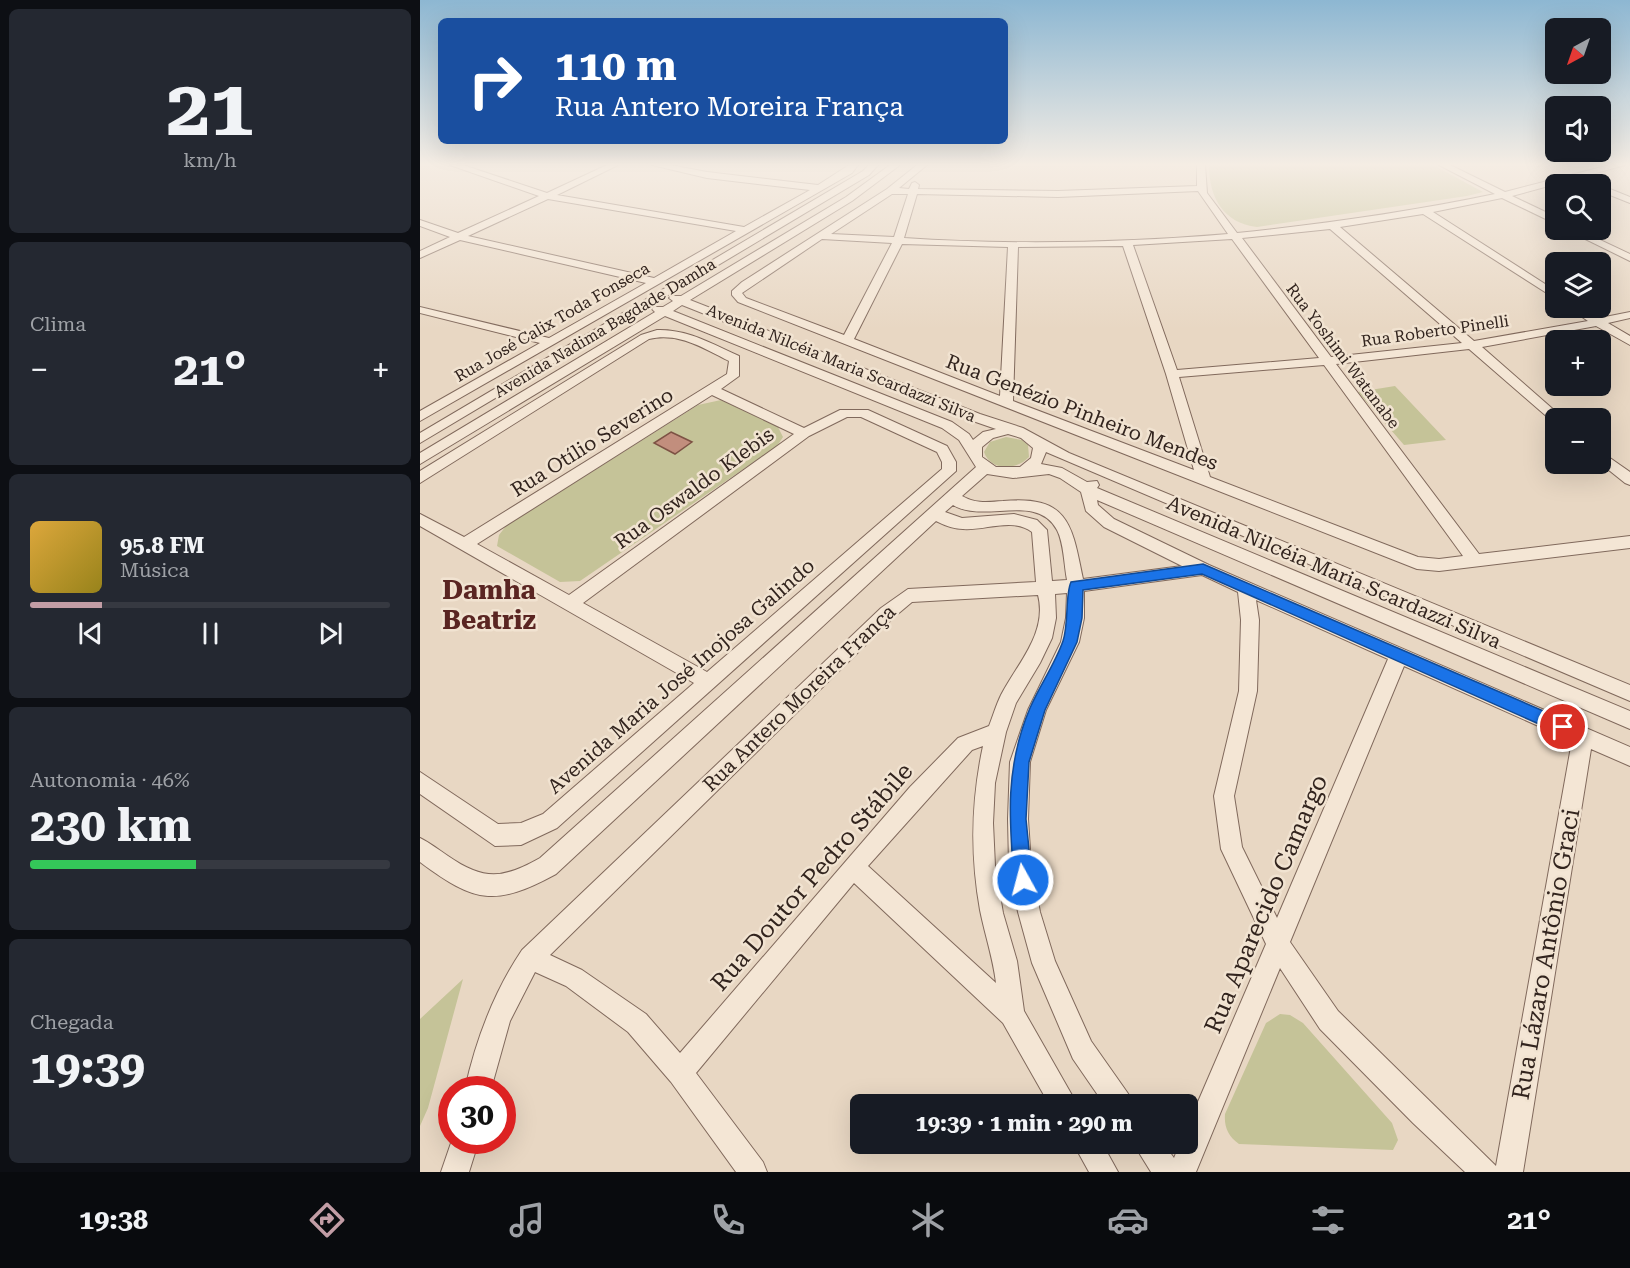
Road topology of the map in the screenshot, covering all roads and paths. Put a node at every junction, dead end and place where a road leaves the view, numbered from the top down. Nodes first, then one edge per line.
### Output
1 (497, 220) edge
2 (685, 220) edge
3 (763, 220) edge
4 (787, 220) edge
5 (815, 220) edge
6 (847, 220) edge
7 (904, 220) edge
8 (1223, 220) edge
9 (1370, 220) edge
10 (1436, 220) edge
11 (420, 223) edge
12 (1332, 225) junction
13 (745, 230) junction
14 (1233, 234) junction
15 (822, 236) junction
16 (459, 237) junction
17 (1593, 240) edge
18 (898, 242) junction
19 (1127, 243) junction
20 (1013, 245) junction
21 (420, 255) edge
22 (1630, 258) edge
23 (655, 282) junction
24 (1545, 289) edge
25 (664, 293) junction
26 (682, 300) junction
27 (646, 304) junction
28 (420, 310) edge
29 (664, 311) junction
30 (1630, 315) edge
31 (1590, 318) edge
32 (1598, 323) junction
33 (783, 341) junction
34 (847, 341) junction
35 (1630, 341) edge
36 (550, 342) junction
37 (1469, 345) junction
38 (765, 353) junction
39 (1327, 361) junction
40 (736, 368) joint
41 (1172, 374) junction
42 (880, 380) junction
43 (712, 390) junction
44 (863, 393) junction
45 (1006, 403) junction
46 (1545, 408) edge
47 (420, 417) edge
48 (804, 433) junction
49 (1023, 434) junction
50 (420, 439) edge
51 (420, 459) edge
52 (979, 460) junction
53 (949, 462) joint
54 (1611, 464) edge
55 (1022, 472) junction
56 (1102, 472) junction
57 (420, 478) edge
58 (1204, 480) junction
59 (1630, 480) edge
60 (1088, 490) junction
61 (952, 497) junction
62 (1049, 512) junction
63 (935, 513) junction
64 (420, 519) edge
65 (1034, 525) junction
66 (1630, 542) edge
67 (465, 544) junction
68 (1475, 560) junction
69 (1203, 569) junction
70 (1076, 586) junction
71 (1045, 588) junction
72 (1246, 588) junction
73 (571, 603) junction
74 (1399, 656) junction
75 (709, 682) junction
76 (1630, 693) edge
77 (1630, 720) edge
78 (996, 732) junction
79 (1583, 736) junction
80 (1630, 757) edge
81 (420, 782) edge
82 (420, 849) edge
83 (853, 867) junction
84 (1278, 946) junction
85 (530, 958) junction
86 (1012, 1014) junction
87 (680, 1073) junction
88 (481, 1076) edge
89 (1058, 1094) edge
90 (1113, 1094) edge
91 (461, 1154) edge
92 (1093, 1154) edge
93 (1155, 1154) edge
94 (455, 1172) edge
95 (753, 1172) edge
96 (1104, 1172) edge
97 (1167, 1172) edge
98 (1182, 1172) edge
99 (1485, 1172) edge
100 (1509, 1172) edge

1 - 16 street
2 - 13 street
3 - 13 street, Rua José Calix Toda Fonseca
4 - 25 street, Avenida Nadima Bagdade Damha
5 - 26 street, Avenida Nadima Bagdade Damha
6 - 15 street
7 - 18 street
8 - 14 street, Rua Yoshimi Watanabe
9 - 12 street
10 - 24 street
11 - 16 street
12 - 14 street
12 - 37 street
13 - 23 street, Rua José Calix Toda Fonseca
14 - 19 street
14 - 39 street, Rua Yoshimi Watanabe
15 - 18 street
15 - 34 street, Rua Genézio Pinheiro Mendes
16 - 21 street
16 - 23 street
17 - 22 street
18 - 20 street
18 - 34 street
19 - 20 street
19 - 41 street
20 - 45 street
23 - 36 street, Rua José Calix Toda Fonseca
25 - 26 street, Avenida Nilcéia Maria Scardazzi Silva
25 - 27 street, Avenida Nadima Bagdade Damha
26 - 29 street, Avenida Nadima Bagdade Damha
26 - 33 street, Avenida Nilcéia Maria Scardazzi Silva
27 - 29 street, Avenida Nilcéia Maria Scardazzi Silva
27 - 50 street, Avenida Nadima Bagdade Damha
28 - 36 street
29 - 38 street, Avenida Nilcéia Maria Scardazzi Silva
29 - 51 street, Avenida Nadima Bagdade Damha
30 - 32 street, Rua Roberto Pinelli
31 - 32 street
32 - 35 street
32 - 37 street, Rua Roberto Pinelli
33 - 38 street
33 - 42 street, Avenida Nilcéia Maria Scardazzi Silva
34 - 45 street, Rua Genézio Pinheiro Mendes
36 - 47 street, Rua José Calix Toda Fonseca
37 - 39 street, Rua Roberto Pinelli
37 - 46 street
38 - 44 street, Avenida Nilcéia Maria Scardazzi Silva
39 - 41 street, Rua Roberto Pinelli
39 - 68 street, Rua Yoshimi Watanabe
40 - 43 street, Rua Otílio Severino
40 - 57 street, Avenida Nadima Bagdade Damha
41 - 58 street
42 - 44 street
42 - 49 street, Avenida Nilcéia Maria Scardazzi Silva
43 - 48 street
43 - 67 street, Rua Otílio Severino
44 - 52 street, Avenida Nilcéia Maria Scardazzi Silva
45 - 58 street, Rua Genézio Pinheiro Mendes
48 - 53 street, Rua Oswaldo Klebis
48 - 73 street, Rua Oswaldo Klebis
49 - 52 street
49 - 55 street
49 - 56 street, Avenida Nilcéia Maria Scardazzi Silva
52 - 55 street
52 - 61 street
53 - 75 street, Avenida Maria José Inojosa Galindo
54 - 59 street
55 - 60 street, Avenida Nilcéia Maria Scardazzi Silva
56 - 60 street
56 - 76 street, Avenida Nilcéia Maria Scardazzi Silva
58 - 68 street, Rua Genézio Pinheiro Mendes
60 - 69 street
60 - 77 street, Avenida Nilcéia Maria Scardazzi Silva
61 - 62 street
61 - 63 street
62 - 65 street
62 - 70 street
63 - 65 street
63 - 82 street
64 - 67 street
65 - 71 street
66 - 68 street, Rua Genézio Pinheiro Mendes
67 - 73 street
69 - 70 street, Rua Antero Moreira França
69 - 72 street
70 - 71 street, Rua Antero Moreira França
70 - 90 street
71 - 78 street
71 - 85 street, Rua Antero Moreira França
72 - 74 street
72 - 84 street
73 - 75 street
74 - 79 street
74 - 84 street, Rua Aparecido Camargo
75 - 81 street, Avenida Maria José Inojosa Galindo
78 - 83 street, Rua Doutor Pedro Stábile
78 - 86 street
79 - 80 street
79 - 100 street, Rua Lázaro Antônio Graci
83 - 86 street
83 - 87 street, Rua Doutor Pedro Stábile
84 - 98 street, Rua Aparecido Camargo
84 - 99 street
85 - 87 street
85 - 88 street, Rua Antero Moreira França
86 - 89 street
87 - 95 street
91 - 94 street
92 - 96 street
93 - 97 street

